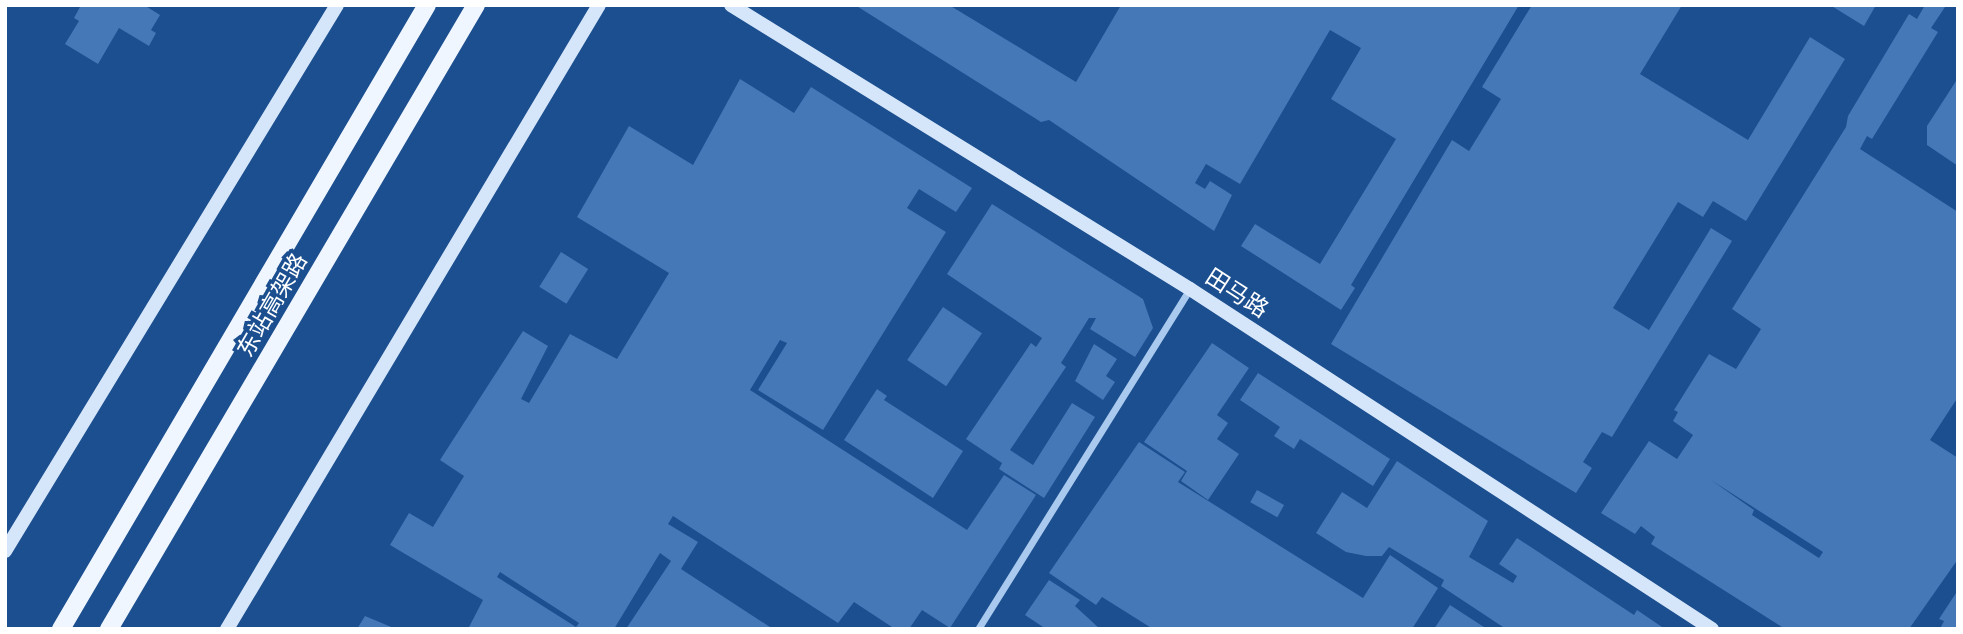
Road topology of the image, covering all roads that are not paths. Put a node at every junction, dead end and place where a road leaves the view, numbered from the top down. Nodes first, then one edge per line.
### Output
1 (337, 5) edge
2 (427, 5) edge
3 (476, 5) edge
4 (599, 5) edge
5 (731, 5) edge
6 (1190, 289) junction
7 (5, 551) edge
8 (61, 629) edge
9 (109, 629) edge
10 (227, 629) edge
11 (978, 629) edge
12 (1712, 629) edge

1 - 7 main road
2 - 8 main road, 东站高架路
3 - 9 main road, 东站高架路
4 - 10 main road
5 - 6 main road, 田马路
6 - 11 street
6 - 12 main road, 田马路

